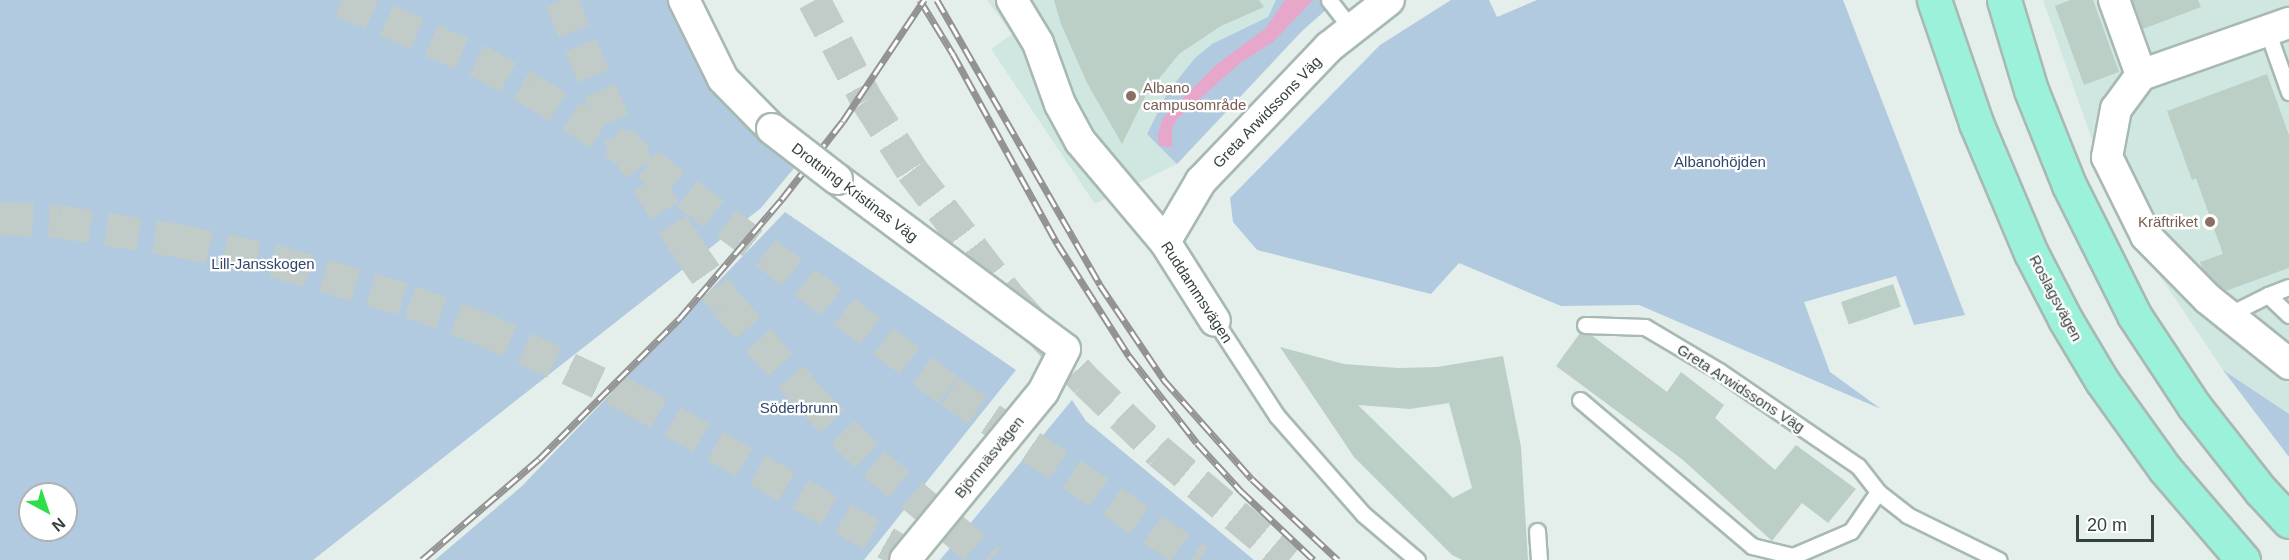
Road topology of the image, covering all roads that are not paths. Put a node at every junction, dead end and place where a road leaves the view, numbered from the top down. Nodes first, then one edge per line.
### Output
1 (684, 0) edge
2 (1012, 0) edge
3 (1389, 0) edge
4 (1934, 0) edge
5 (2004, 0) edge
6 (2114, 0) edge
7 (1330, 2) edge
8 (2278, 26) edge
9 (1352, 29) junction
10 (2141, 75) junction
11 (2289, 92) edge
12 (1165, 242) junction
13 (2289, 287) edge
14 (2268, 295) junction
15 (2228, 315) junction
16 (2289, 315) edge
17 (1215, 321) joint
18 (1585, 325) dead end
19 (1065, 349) joint
20 (2289, 364) edge
21 (1580, 400) dead end
22 (1878, 492) junction
23 (2289, 521) edge
24 (1537, 531) dead end
25 (905, 560) edge
26 (1417, 560) edge
27 (1539, 560) edge
28 (1999, 560) edge
29 (2243, 560) edge

1 - 19 street, Drottning Kristinas Väg, bridge
2 - 12 street, Ruddammsvägen
3 - 9 street, Greta Arwidssons Väg
4 - 29 main road, Roslagsvägen
5 - 23 main road
6 - 10 street
7 - 9 lane
8 - 10 street
8 - 11 lane
9 - 12 street, Greta Arwidssons Väg
10 - 15 street
12 - 17 street, Ruddammsvägen
13 - 14 lane
14 - 15 lane
14 - 16 lane
15 - 20 street
17 - 26 lane, Ruddammsvägen
18 - 22 lane, Greta Arwidssons Väg
19 - 25 street, Björnnäsvägen
21 - 22 lane
22 - 28 lane, Greta Arwidssons Väg
24 - 27 lane

